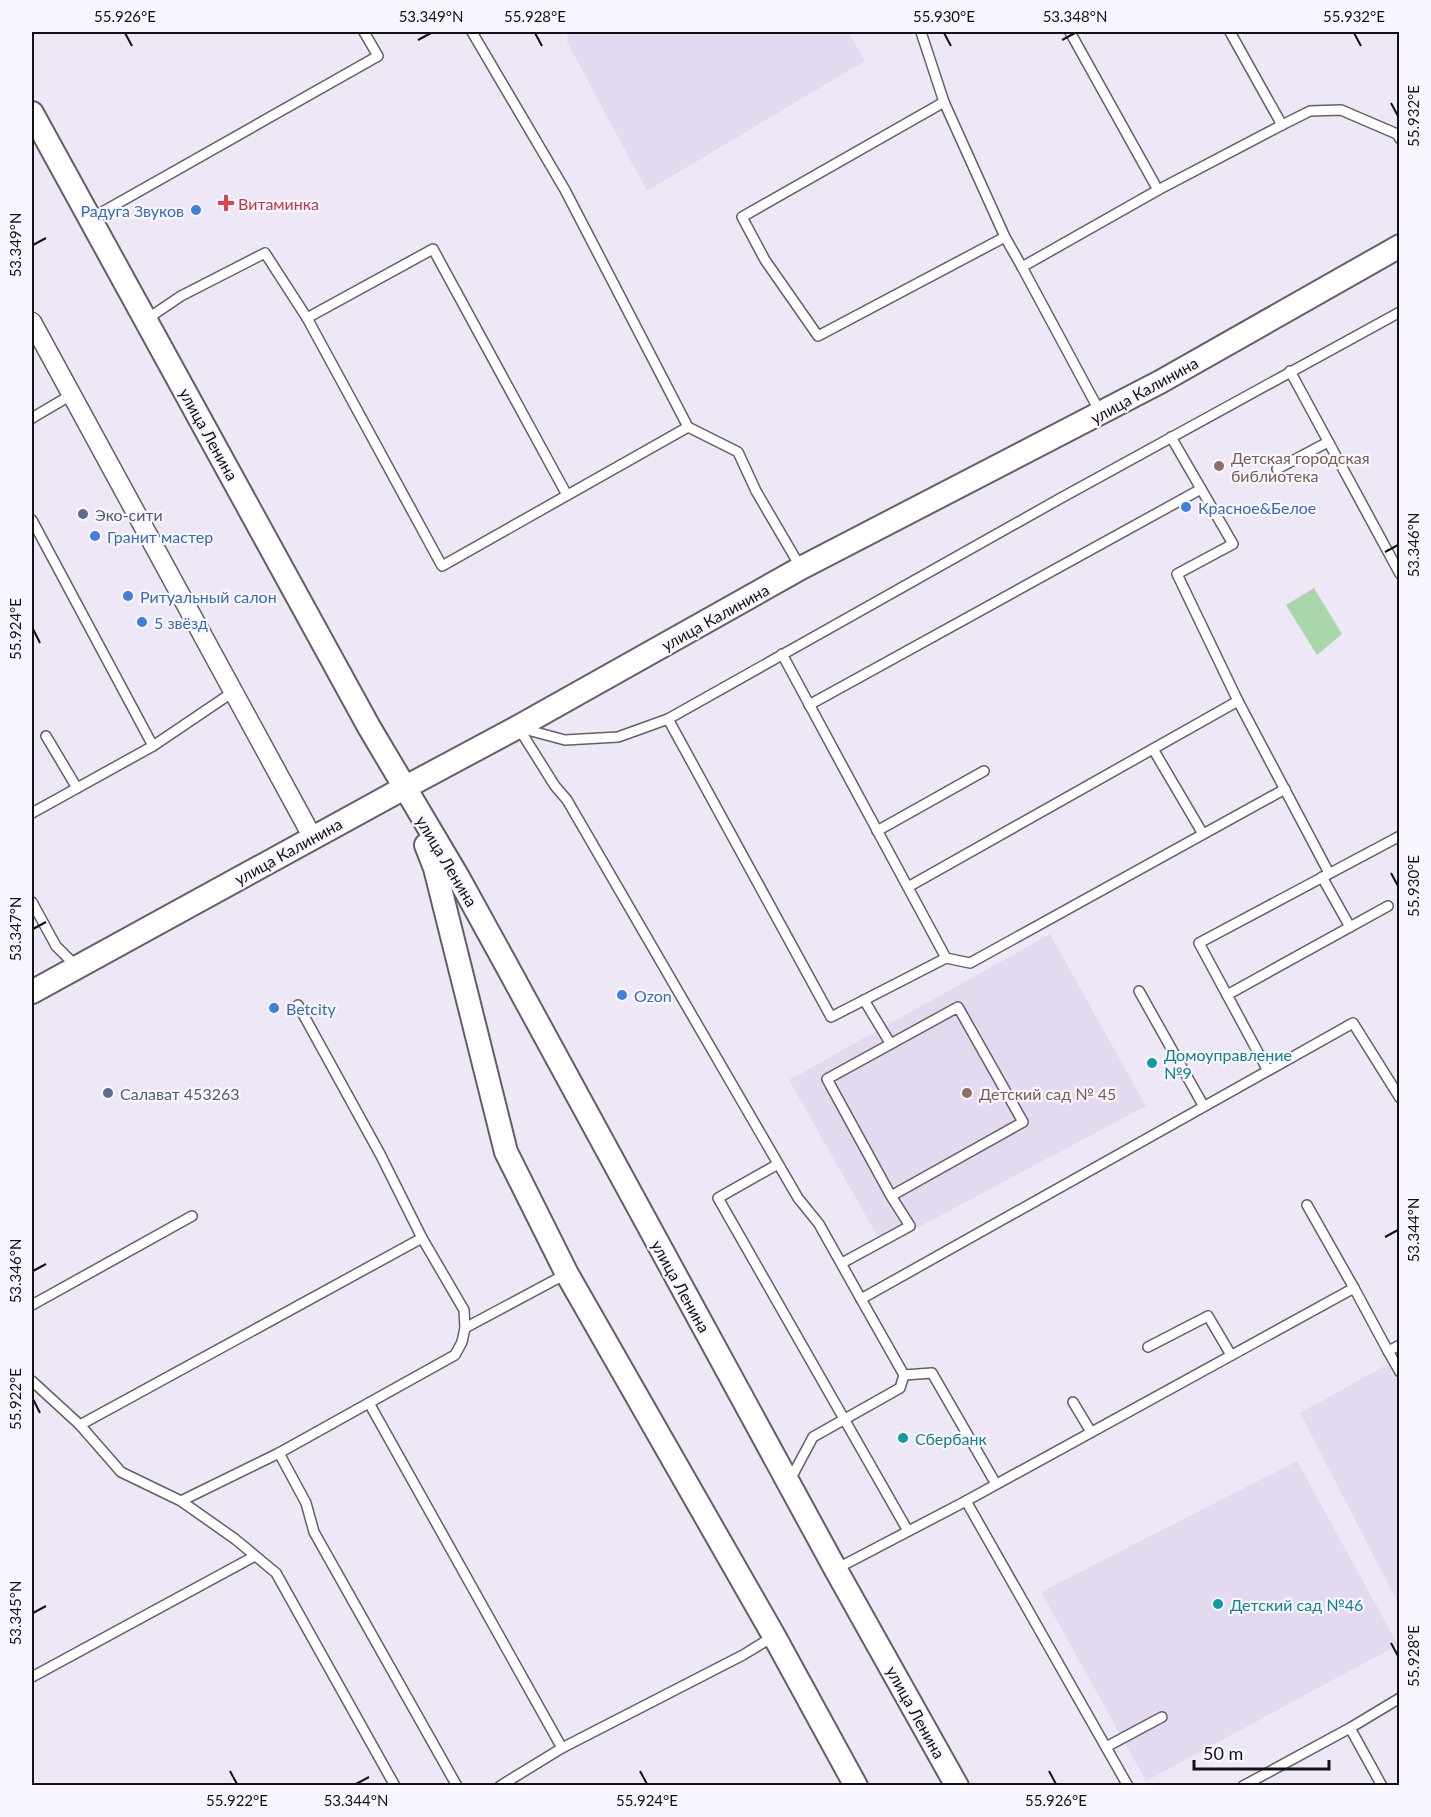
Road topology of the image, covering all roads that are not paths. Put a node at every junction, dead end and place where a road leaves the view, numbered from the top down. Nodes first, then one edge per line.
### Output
1 (364, 32) edge
2 (472, 32) edge
3 (921, 32) edge
4 (1070, 32) edge
5 (1230, 32) edge
6 (944, 102) junction
7 (32, 112) edge
8 (1282, 125) junction
9 (1400, 139) edge
10 (1158, 190) junction
11 (90, 219) junction
12 (1005, 237) junction
13 (1400, 246) edge
14 (1022, 267) junction
15 (1400, 312) edge
16 (307, 318) junction
17 (146, 320) junction
18 (32, 321) edge
19 (1290, 371) junction
20 (71, 395) junction
21 (1101, 413) junction
22 (32, 418) edge
23 (688, 427) junction
24 (1171, 437) junction
25 (1328, 442) junction
26 (1277, 469) dead end
27 (1201, 489) junction
28 (567, 495) junction
29 (32, 520) edge
30 (801, 568) junction
31 (1400, 574) edge
32 (782, 654) junction
33 (234, 692) junction
34 (1238, 701) junction
35 (809, 705) junction
36 (668, 719) junction
37 (518, 727) junction
38 (46, 735) dead end
39 (153, 746) junction
40 (1153, 749) junction
41 (984, 771) dead end
42 (77, 788) junction
43 (404, 788) junction
44 (1285, 789) junction
45 (32, 813) edge
46 (877, 831) junction
47 (1203, 834) junction
48 (313, 837) junction
49 (1399, 838) edge
50 (1326, 875) junction
51 (908, 887) junction
52 (32, 902) edge
53 (1388, 906) dead end
54 (1350, 927) junction
55 (946, 958) junction
56 (78, 967) junction
57 (1139, 991) dead end
58 (32, 992) edge
59 (1227, 994) junction
60 (864, 1000) junction
61 (298, 1005) dead end
62 (890, 1042) junction
63 (1267, 1069) junction
64 (1400, 1098) edge
65 (1203, 1106) junction
66 (778, 1164) junction
67 (891, 1196) junction
68 (1307, 1205) dead end
69 (192, 1216) dead end
70 (422, 1238) junction
71 (842, 1263) junction
72 (567, 1274) junction
73 (1354, 1288) junction
74 (861, 1299) junction
75 (32, 1305) edge
76 (465, 1328) junction
77 (1400, 1345) edge
78 (1148, 1347) dead end
79 (1388, 1351) junction
80 (1232, 1355) junction
81 (1400, 1372) edge
82 (904, 1375) junction
83 (32, 1381) edge
84 (1073, 1402) dead end
85 (369, 1403) junction
86 (844, 1419) junction
87 (80, 1425) junction
88 (1091, 1432) junction
89 (279, 1453) junction
90 (788, 1482) junction
91 (996, 1484) junction
92 (966, 1500) junction
93 (181, 1502) junction
94 (908, 1531) junction
95 (255, 1556) junction
96 (836, 1570) junction
97 (774, 1636) junction
98 (32, 1677) edge
99 (1400, 1698) edge
100 (1162, 1717) dead end
101 (1350, 1728) junction
102 (1106, 1747) junction
103 (562, 1749) junction
104 (395, 1785) edge
105 (457, 1785) edge
106 (500, 1785) edge
107 (856, 1785) edge
108 (957, 1785) edge
109 (1128, 1785) edge
110 (1243, 1785) edge
111 (1382, 1785) edge

1 - 11 lane
2 - 23 lane
3 - 6 lane
4 - 10 lane
5 - 8 lane
6 - 12 lane
6 - 12 lane
7 - 11 street, улица Ленина
8 - 9 lane
8 - 10 lane
10 - 14 lane
11 - 17 street, улица Ленина
12 - 14 lane
13 - 21 street, улица Калинина
14 - 21 lane
15 - 19 lane
16 - 17 lane
16 - 28 lane
16 - 28 lane
17 - 43 street, улица Ленина
18 - 20 street
19 - 24 lane
19 - 25 lane
20 - 22 lane
20 - 33 street
21 - 30 street, улица Калинина
23 - 28 lane
23 - 30 lane
24 - 27 lane
24 - 32 lane
25 - 26 lane
25 - 31 lane
27 - 34 lane
27 - 35 lane
29 - 39 lane
30 - 37 street, улица Калинина
32 - 35 lane
32 - 36 lane
33 - 39 lane
33 - 48 street
34 - 40 lane
34 - 44 lane
35 - 46 lane
36 - 37 lane
36 - 60 lane
37 - 43 street, улица Калинина
37 - 66 lane
38 - 42 lane
39 - 42 lane
40 - 47 lane
40 - 51 lane
41 - 46 lane
42 - 45 lane
43 - 48 street, улица Калинина
43 - 72 street, улица Ленина
43 - 90 street, улица Ленина
44 - 47 lane
44 - 50 lane
46 - 51 lane
47 - 55 lane
48 - 56 street, улица Калинина
49 - 50 lane
50 - 54 lane
50 - 59 lane
51 - 55 lane
52 - 56 lane
53 - 54 lane
54 - 59 lane
55 - 60 lane
56 - 58 street, улица Калинина
57 - 65 lane
59 - 63 lane
60 - 62 lane
61 - 70 lane
62 - 67 lane
62 - 67 lane
63 - 64 lane
63 - 65 lane
65 - 74 lane
66 - 71 lane
66 - 86 lane
67 - 71 lane
68 - 73 lane
69 - 75 lane
70 - 76 lane
70 - 87 lane
71 - 74 lane
72 - 76 lane
72 - 97 street, улица Ленина
73 - 79 lane
73 - 80 lane
74 - 82 lane
76 - 85 lane
77 - 79 lane
78 - 80 lane
79 - 81 lane
80 - 88 lane
82 - 86 lane
82 - 91 lane
83 - 87 lane
84 - 88 lane
85 - 89 lane
85 - 103 lane
86 - 90 lane
86 - 94 lane
87 - 93 lane
88 - 91 lane
89 - 93 lane
89 - 105 lane
90 - 96 street, улица Ленина
91 - 92 lane
92 - 94 lane
92 - 102 lane
93 - 95 lane
94 - 96 lane
95 - 98 lane
95 - 104 lane
96 - 108 street, улица Ленина
97 - 103 lane
97 - 107 street, улица Ленина
99 - 101 lane
100 - 102 lane
101 - 110 lane
101 - 111 lane
102 - 109 lane
103 - 106 lane

